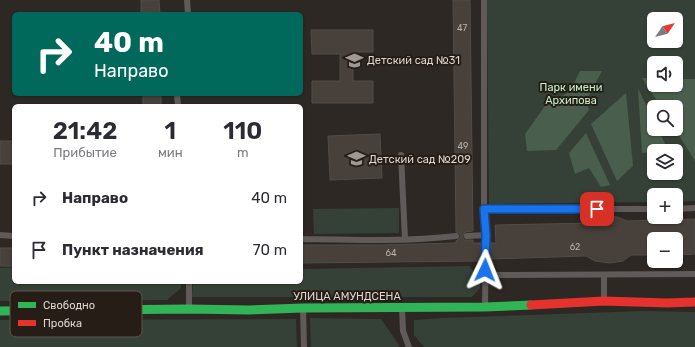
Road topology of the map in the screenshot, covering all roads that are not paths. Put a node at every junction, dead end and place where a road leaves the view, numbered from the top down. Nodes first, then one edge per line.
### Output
1 (187, 0) edge
2 (484, 0) edge
3 (188, 12) edge
4 (401, 154) dead end
5 (695, 208) edge
6 (484, 209) junction
7 (647, 209) edge
8 (683, 209) edge
9 (486, 235) junction
10 (0, 236) edge
11 (12, 236) edge
12 (456, 236) dead end
13 (467, 236) dead end
14 (303, 239) edge
15 (405, 239) junction
16 (695, 274) edge
17 (486, 275) junction
18 (604, 275) junction
19 (189, 284) edge
20 (604, 301) junction
21 (695, 302) edge
22 (485, 307) junction
23 (303, 308) junction
24 (402, 308) junction
25 (142, 309) edge
26 (189, 309) junction
27 (0, 311) edge
28 (10, 311) edge
29 (304, 347) edge
30 (409, 347) edge

1 - 3 lane
2 - 6 lane
4 - 15 lane
5 - 8 lane
6 - 7 lane
6 - 9 lane
9 - 13 lane
9 - 17 lane
10 - 11 lane
12 - 15 lane
14 - 15 lane
16 - 18 lane
17 - 18 lane
17 - 22 lane
18 - 20 lane
19 - 26 lane
20 - 21 main road, УЛИЦА АМУНДСЕНА
20 - 22 main road, УЛИЦА АМУНДСЕНА
22 - 24 main road, УЛИЦА АМУНДСЕНА
23 - 24 main road, УЛИЦА АМУНДСЕНА
23 - 26 main road, УЛИЦА АМУНДСЕНА
23 - 29 lane
24 - 30 lane
25 - 26 main road, УЛИЦА АМУНДСЕНА
27 - 28 main road, УЛИЦА АМУНДСЕНА

